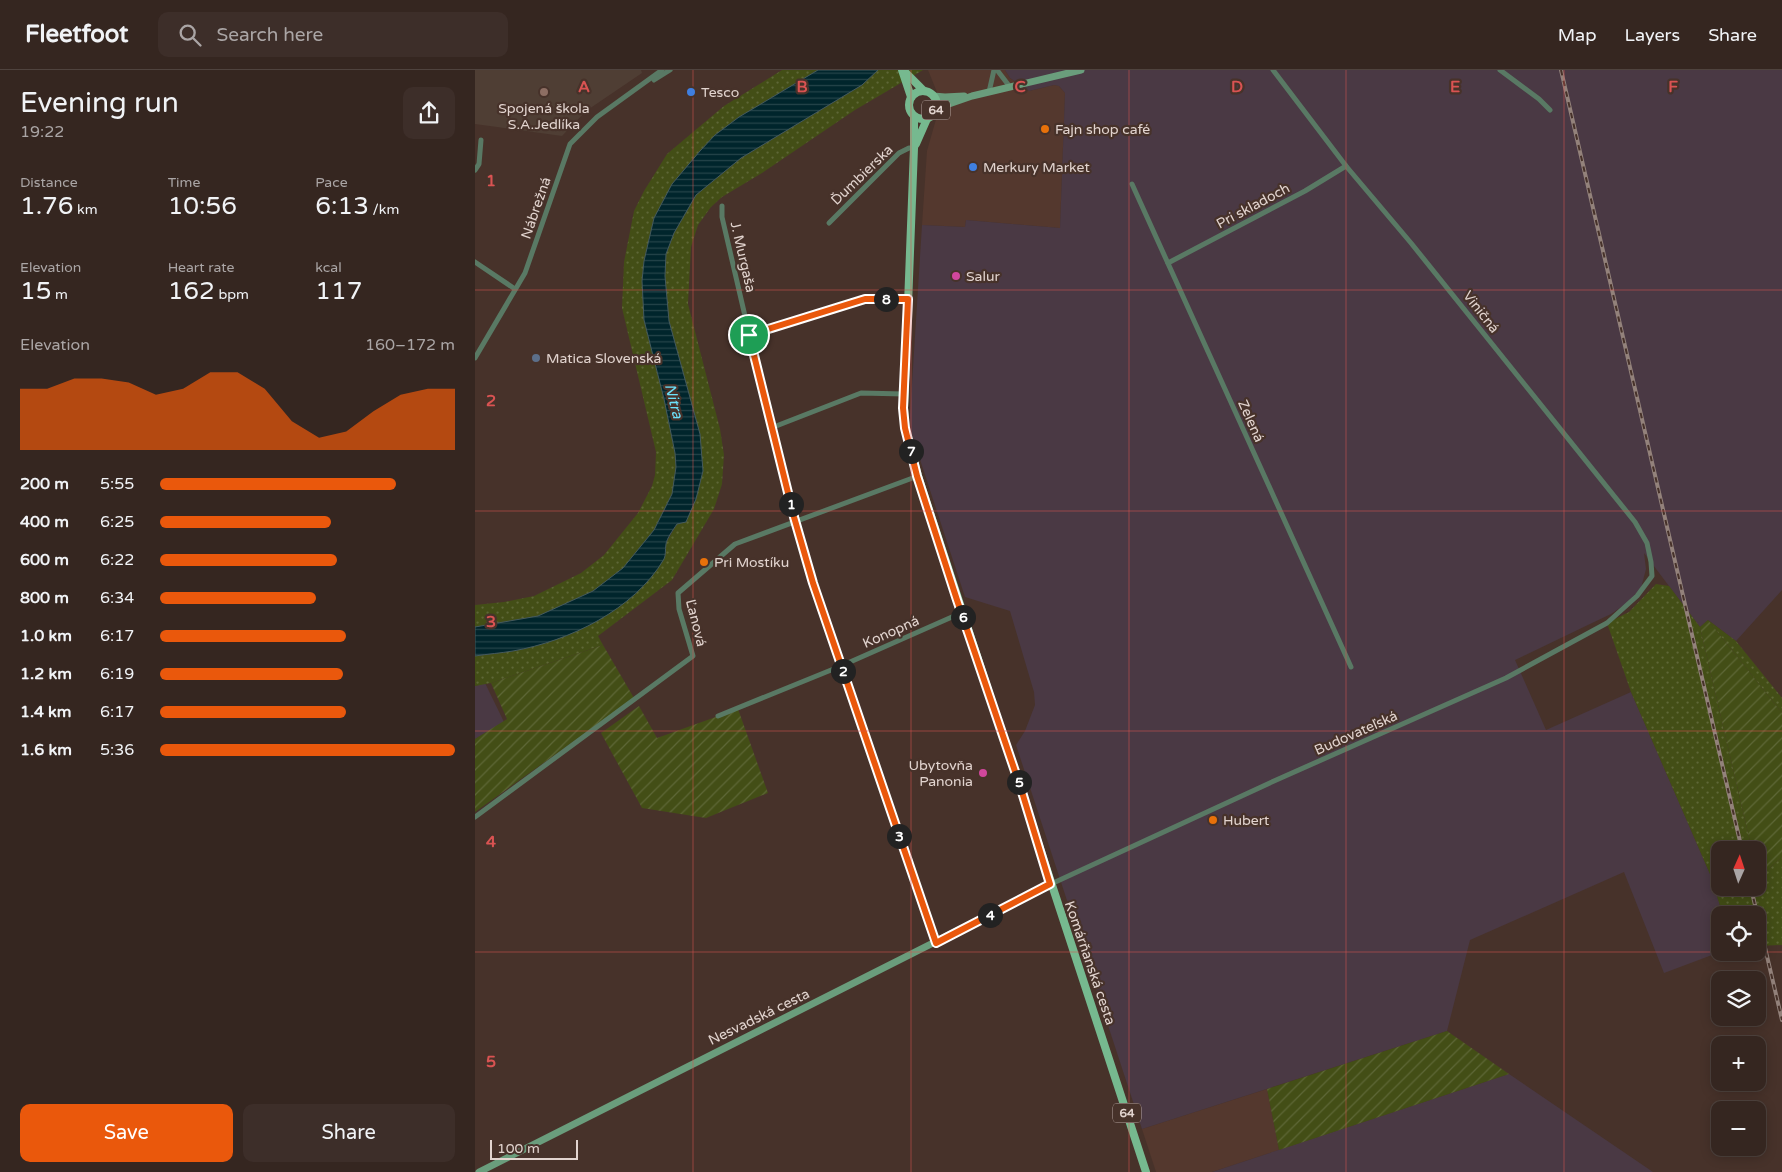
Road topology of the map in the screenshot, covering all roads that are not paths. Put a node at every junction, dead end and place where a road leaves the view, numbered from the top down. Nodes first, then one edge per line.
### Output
1 (661, 70) edge
2 (670, 70) edge
3 (902, 70) edge
4 (996, 70) edge
5 (1081, 70) edge
6 (1273, 70) edge
7 (1500, 70) edge
8 (642, 86) junction
9 (1010, 87) junction
10 (924, 91) junction
11 (989, 92) junction
12 (933, 96) junction
13 (972, 96) junction
14 (911, 98) junction
15 (1550, 110) dead end
16 (935, 112) junction
17 (914, 117) junction
18 (927, 119) junction
19 (481, 140) dead end
20 (915, 148) junction
21 (1346, 166) junction
22 (475, 170) edge
23 (1132, 184) dead end
24 (721, 206) dead end
25 (829, 223) dead end
26 (475, 262) edge
27 (1168, 263) junction
28 (515, 289) junction
29 (908, 299) junction
30 (749, 335) junction
31 (475, 358) edge
32 (904, 394) junction
33 (771, 428) junction
34 (917, 476) junction
35 (796, 523) junction
36 (1652, 576) joint
37 (961, 613) junction
38 (841, 666) junction
39 (1351, 667) dead end
40 (718, 716) dead end
41 (475, 817) edge
42 (1050, 884) junction
43 (936, 943) junction
44 (479, 1172) edge
45 (1146, 1172) edge

1 - 8 street, Nábrežná
2 - 8 street, Nábrežná
3 - 10 main road, 64
3 - 14 main road, 64
4 - 9 street
4 - 11 street
5 - 9 street
6 - 21 street, Viničná
7 - 15 street
8 - 28 street, Nábrežná
9 - 11 street
10 - 12 main road, 64
10 - 14 main road, 64
11 - 13 street
12 - 13 street
12 - 16 main road, 64
13 - 16 street
14 - 17 main road, 64
16 - 18 main road, 64
17 - 18 main road, 64
17 - 20 main road, Komárňanská cesta / 64
18 - 20 main road, Komárňanská cesta / 64
19 - 22 street
20 - 25 street, Ďumbierska
20 - 29 main road, Komárňanská cesta / 64
21 - 27 street, Pri skladoch
21 - 36 street, Viničná
23 - 27 street, Zelená
24 - 30 street, J. Murgaša
26 - 28 street
27 - 39 street, Zelená
28 - 31 street, Nábrežná
29 - 30 street
29 - 32 main road, Komárňanská cesta / 64
30 - 33 street, J. Murgaša
32 - 33 street
32 - 34 main road, Komárňanská cesta / 64
33 - 35 street, J. Murgaša
34 - 35 street, Ľanová
34 - 37 main road, Komárňanská cesta / 64
35 - 38 street, J. Murgaša
35 - 41 street, Ľanová
36 - 42 street, Budovateľská
37 - 38 street, Konopná
37 - 42 main road, Komárňanská cesta / 64
38 - 40 street, Konopná
38 - 43 street, J. Murgaša
42 - 43 street, Nesvadská cesta
42 - 45 main road, Komárňanská cesta / 64
43 - 44 street, Nesvadská cesta

